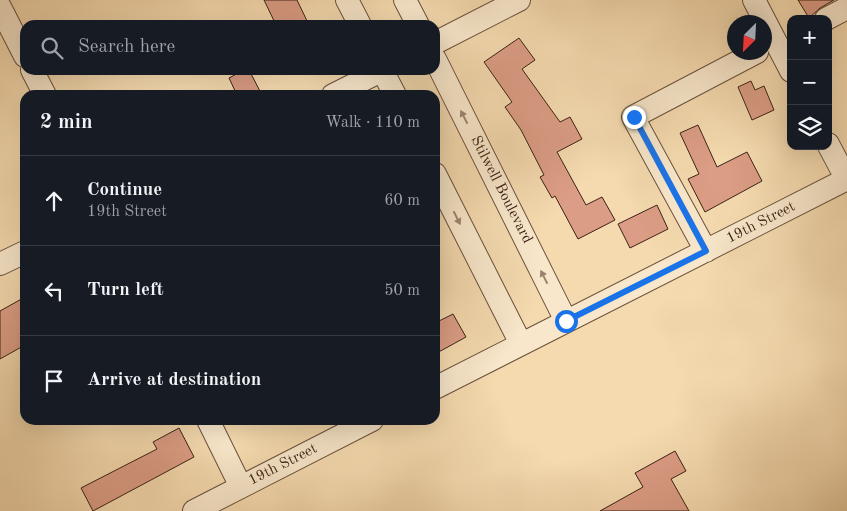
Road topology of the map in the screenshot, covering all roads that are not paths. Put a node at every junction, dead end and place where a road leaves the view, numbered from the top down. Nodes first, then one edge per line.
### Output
1 (347, 0) edge
2 (405, 0) edge
3 (520, 0) edge
4 (754, 0) edge
5 (0, 7) edge
6 (847, 8) edge
7 (760, 15) edge
8 (832, 16) edge
9 (357, 20) edge
10 (415, 20) edge
11 (440, 40) edge
12 (772, 45) edge
13 (20, 46) edge
14 (743, 60) edge
15 (787, 66) edge
16 (440, 69) edge
17 (35, 75) edge
18 (372, 75) edge
19 (385, 75) edge
20 (42, 90) edge
21 (343, 90) edge
22 (392, 90) edge
23 (831, 150) edge
24 (847, 180) edge
25 (440, 184) edge
26 (706, 251) junction
27 (20, 254) edge
28 (0, 264) edge
29 (566, 321) junction
30 (521, 344) junction
31 (440, 385) edge
32 (210, 425) edge
33 (362, 425) edge
34 (241, 487) junction
35 (194, 511) edge

1 - 9 street
2 - 10 street
3 - 11 street
4 - 7 street
5 - 13 street
6 - 8 street
12 - 15 street
14 - 26 street
29 -> 16 street, Stilwell Boulevard
17 - 20 street
18 - 21 street
19 - 22 street
23 - 24 street
24 - 26 street, 19th Street
25 -> 30 street
26 - 29 street, 19th Street
27 - 28 street
29 - 30 street, 19th Street
30 - 31 street, 19th Street
32 - 34 street
33 - 34 street, 19th Street
34 - 35 street, 19th Street

